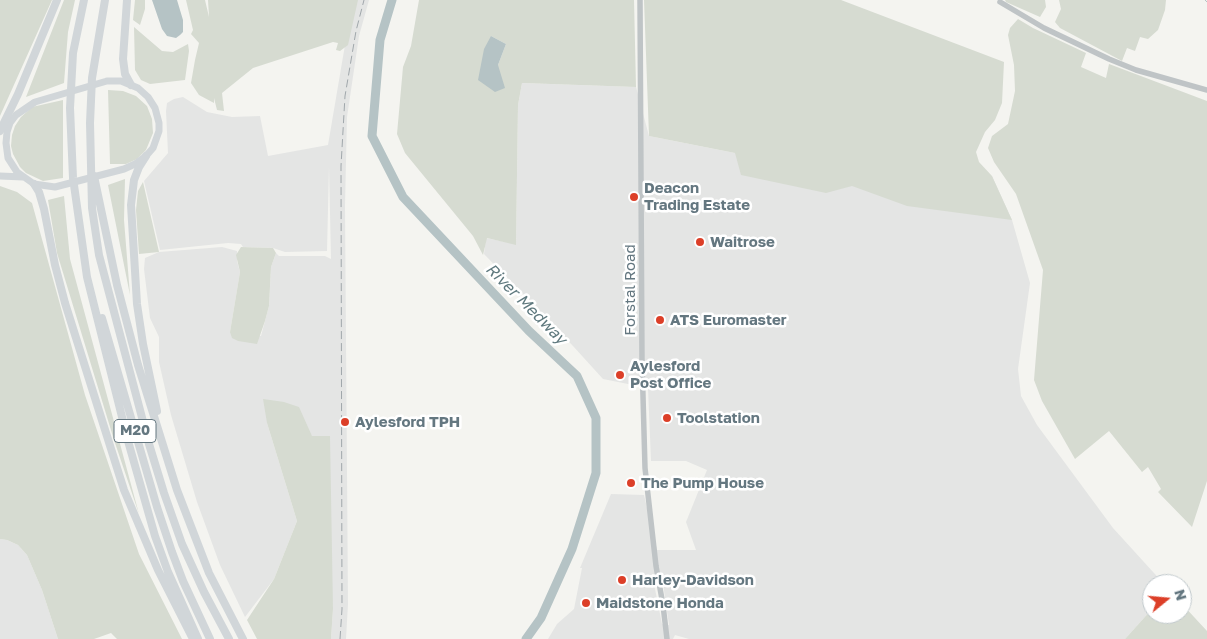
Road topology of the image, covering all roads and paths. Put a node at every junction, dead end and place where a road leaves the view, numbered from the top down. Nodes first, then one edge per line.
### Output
1 (57, 0) edge
2 (84, 0) edge
3 (105, 0) edge
4 (127, 0) edge
5 (640, 0) edge
6 (1000, 2) dead end
7 (131, 85) junction
8 (1207, 90) edge
9 (18, 94) junction
10 (10, 123) junction
11 (3, 132) edge
12 (0, 142) edge
13 (146, 156) junction
14 (90, 160) junction
15 (0, 176) edge
16 (23, 177) junction
17 (34, 184) junction
18 (78, 216) junction
19 (177, 490) junction
20 (193, 639) edge
21 (198, 639) edge
22 (210, 639) edge
23 (229, 639) edge
24 (242, 639) edge
25 (667, 639) edge

1 - 9 highway
2 - 18 highway, M20
3 - 14 highway, M20
4 - 7 highway
5 - 25 street, Forstal Road
6 - 8 street
7 - 10 main road
7 - 13 main road
9 - 10 highway
9 - 11 highway
10 - 11 main road
11 - 12 main road
11 - 16 main road
13 - 17 main road
13 - 19 highway, M20
14 - 19 highway, M20
14 - 23 highway, M20
15 - 16 main road
16 - 17 main road
17 - 20 highway, M20
18 - 21 highway, M20
18 - 22 highway, M20
19 - 24 highway, M20

